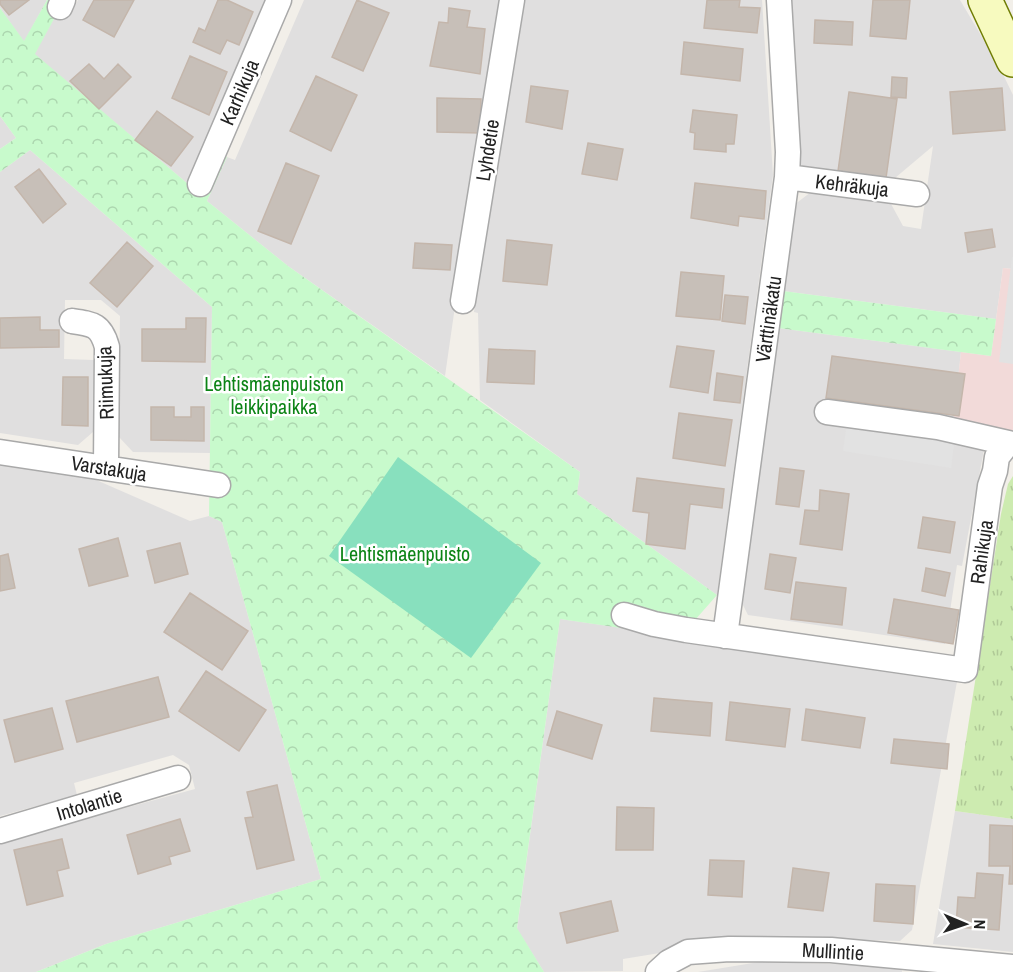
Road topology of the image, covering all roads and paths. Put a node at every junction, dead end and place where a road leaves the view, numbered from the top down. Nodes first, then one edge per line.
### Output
1 (279, 0) edge
2 (512, 0) edge
3 (779, 0) edge
4 (985, 0) edge
5 (1013, 60) edge
6 (787, 177) junction
7 (200, 184) dead end
8 (917, 194) dead end
9 (462, 301) dead end
10 (72, 321) dead end
11 (827, 412) dead end
12 (1010, 444) edge
13 (0, 452) edge
14 (106, 467) junction
15 (218, 484) dead end
16 (624, 615) dead end
17 (725, 636) junction
18 (178, 778) dead end
19 (0, 831) edge
20 (1013, 967) edge
21 (658, 972) edge

1 - 7 street, Karhikuja
2 - 9 street, Lyhdetie
3 - 6 street, Värttinäkatu
4 - 5 street
6 - 8 street, Kehräkuja
6 - 17 street, Värttinäkatu
10 - 14 street, Riimukuja
11 - 12 street
12 - 17 street, Rahikuja
13 - 14 street, Varstakuja
14 - 15 street, Varstakuja
16 - 17 street
18 - 19 street, Intolantie
20 - 21 street, Mullintie

